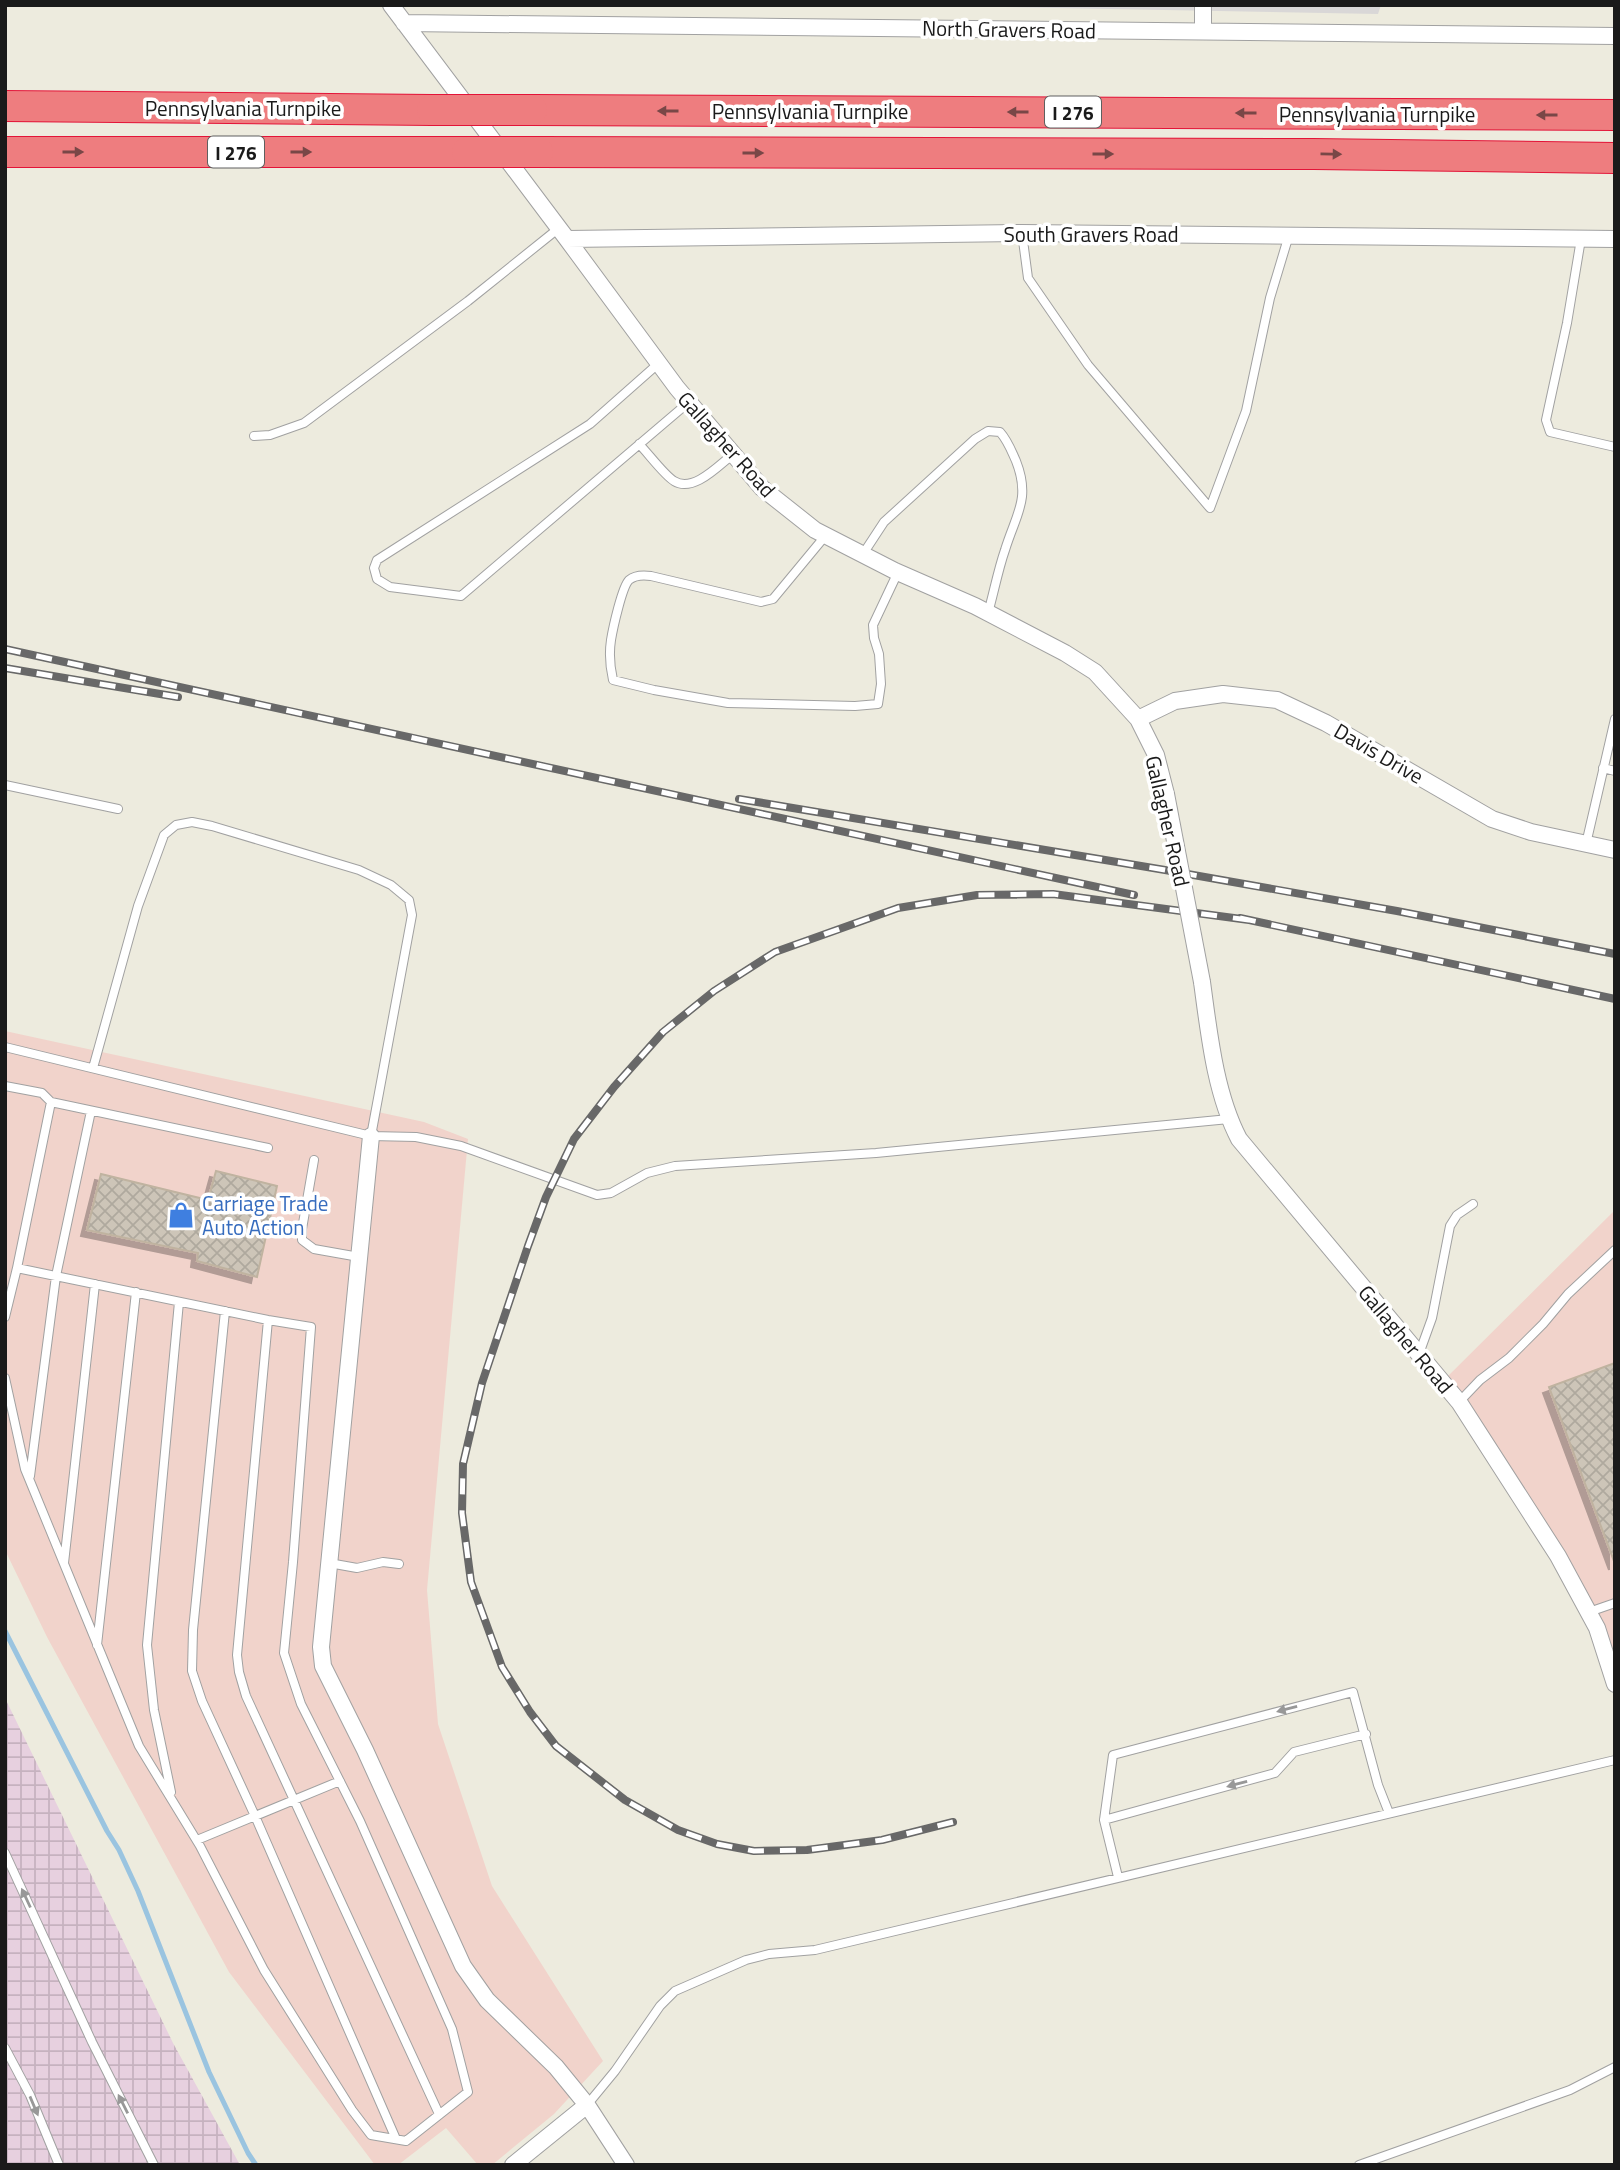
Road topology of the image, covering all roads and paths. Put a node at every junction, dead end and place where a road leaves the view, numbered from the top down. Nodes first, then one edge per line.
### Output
1 (391, 5) edge
2 (1203, 5) edge
3 (404, 23) junction
4 (1203, 31) junction
5 (1615, 36) edge
6 (5, 106) edge
7 (1615, 115) edge
8 (5, 152) edge
9 (1615, 158) edge
10 (563, 233) junction
11 (1023, 233) junction
12 (1289, 235) junction
13 (1581, 239) junction
14 (1615, 239) edge
15 (659, 363) junction
16 (689, 402) junction
17 (254, 436) dead end
18 (639, 444) junction
19 (1615, 447) edge
20 (732, 455) junction
21 (826, 535) junction
22 (863, 554) junction
23 (898, 572) junction
24 (988, 613) junction
25 (1138, 719) junction
26 (1615, 719) edge
27 (1604, 768) junction
28 (1615, 771) edge
29 (5, 785) edge
30 (118, 809) dead end
31 (1586, 844) junction
32 (1615, 850) edge
33 (5, 1047) edge
34 (93, 1068) junction
35 (5, 1086) edge
36 (51, 1102) junction
37 (91, 1111) junction
38 (1228, 1119) junction
39 (371, 1136) junction
40 (268, 1149) dead end
41 (314, 1160) dead end
42 (1473, 1204) dead end
43 (1615, 1250) edge
44 (359, 1257) junction
45 (17, 1268) junction
46 (56, 1276) junction
47 (95, 1284) junction
48 (136, 1292) junction
49 (179, 1302) junction
50 (225, 1311) junction
51 (5, 1317) edge
52 (268, 1320) junction
53 (1419, 1354) junction
54 (5, 1378) edge
55 (1459, 1402) junction
56 (29, 1478) junction
57 (329, 1563) junction
58 (399, 1564) dead end
59 (64, 1565) junction
60 (1615, 1603) edge
61 (1588, 1612) junction
62 (97, 1648) junction
63 (1615, 1684) edge
64 (1366, 1734) junction
65 (1615, 1760) edge
66 (340, 1781) junction
67 (173, 1799) junction
68 (294, 1800) junction
69 (1389, 1813) junction
70 (255, 1816) junction
71 (1104, 1820) junction
72 (197, 1840) junction
73 (5, 1853) edge
74 (1118, 1877) junction
75 (5, 2048) edge
76 (1615, 2067) edge
77 (587, 2105) junction
78 (439, 2114) junction
79 (396, 2140) junction
80 (59, 2165) edge
81 (154, 2165) edge
82 (513, 2165) edge
83 (626, 2165) edge
84 (1359, 2165) edge

1 - 3 street, Gallagher Road
2 - 4 street
3 - 4 street, North Gravers Road
3 - 10 street, Gallagher Road
4 - 5 street, North Gravers Road
7 -> 6 highway, Pennsylvania Turnpike / I 276, bridge
8 -> 9 highway, Pennsylvania Turnpike / I 276, bridge
10 - 11 street, South Gravers Road
10 - 15 street, Gallagher Road
10 - 17 lane
11 - 12 street, South Gravers Road
11 - 12 lane
12 - 13 street, South Gravers Road
13 - 14 street, South Gravers Road
13 - 19 lane
15 - 16 street, Gallagher Road
15 - 18 lane
16 - 18 lane
16 - 20 street, Gallagher Road
18 - 20 lane
20 - 21 street, Gallagher Road
21 - 22 street, Gallagher Road
21 - 23 lane
22 - 23 street, Gallagher Road
22 - 24 lane
23 - 24 street, Gallagher Road
24 - 25 street, Gallagher Road
25 - 31 street, Davis Drive
25 - 38 street, Gallagher Road, bridge
26 - 27 lane
27 - 28 lane
27 - 31 lane
29 - 30 lane
31 - 32 street, Davis Drive
33 - 34 lane
34 - 39 lane
34 - 39 lane
35 - 36 lane
36 - 37 lane
36 - 45 lane
37 - 40 lane
37 - 46 lane
38 - 39 lane
38 - 53 street, Gallagher Road
39 - 44 street
41 - 44 lane
42 - 53 lane
43 - 55 lane
44 - 57 street
45 - 46 lane
45 - 51 lane
46 - 47 lane
46 - 56 lane
47 - 48 lane
47 - 59 lane
48 - 49 lane
48 - 62 lane
49 - 50 lane
49 - 67 lane
50 - 52 lane
50 - 70 lane
52 - 66 lane
52 - 68 lane
53 - 55 street, Gallagher Road
54 - 56 lane
55 - 61 street, Gallagher Road
56 - 59 lane
57 - 58 lane
57 - 77 street
59 - 62 lane
60 - 61 lane
61 - 63 street, Gallagher Road
62 - 67 lane
64 - 69 lane
64 -> 71 lane
64 -> 71 lane
65 - 69 lane
66 - 68 lane
66 - 78 lane
67 - 72 lane
68 - 70 lane
68 - 78 lane
69 - 74 lane
70 - 72 lane
70 - 79 lane
71 - 74 lane
72 - 79 lane
81 -> 73 lane
74 - 77 lane
75 -> 80 lane
76 - 84 lane
77 - 82 street
77 - 83 street
78 - 79 lane

